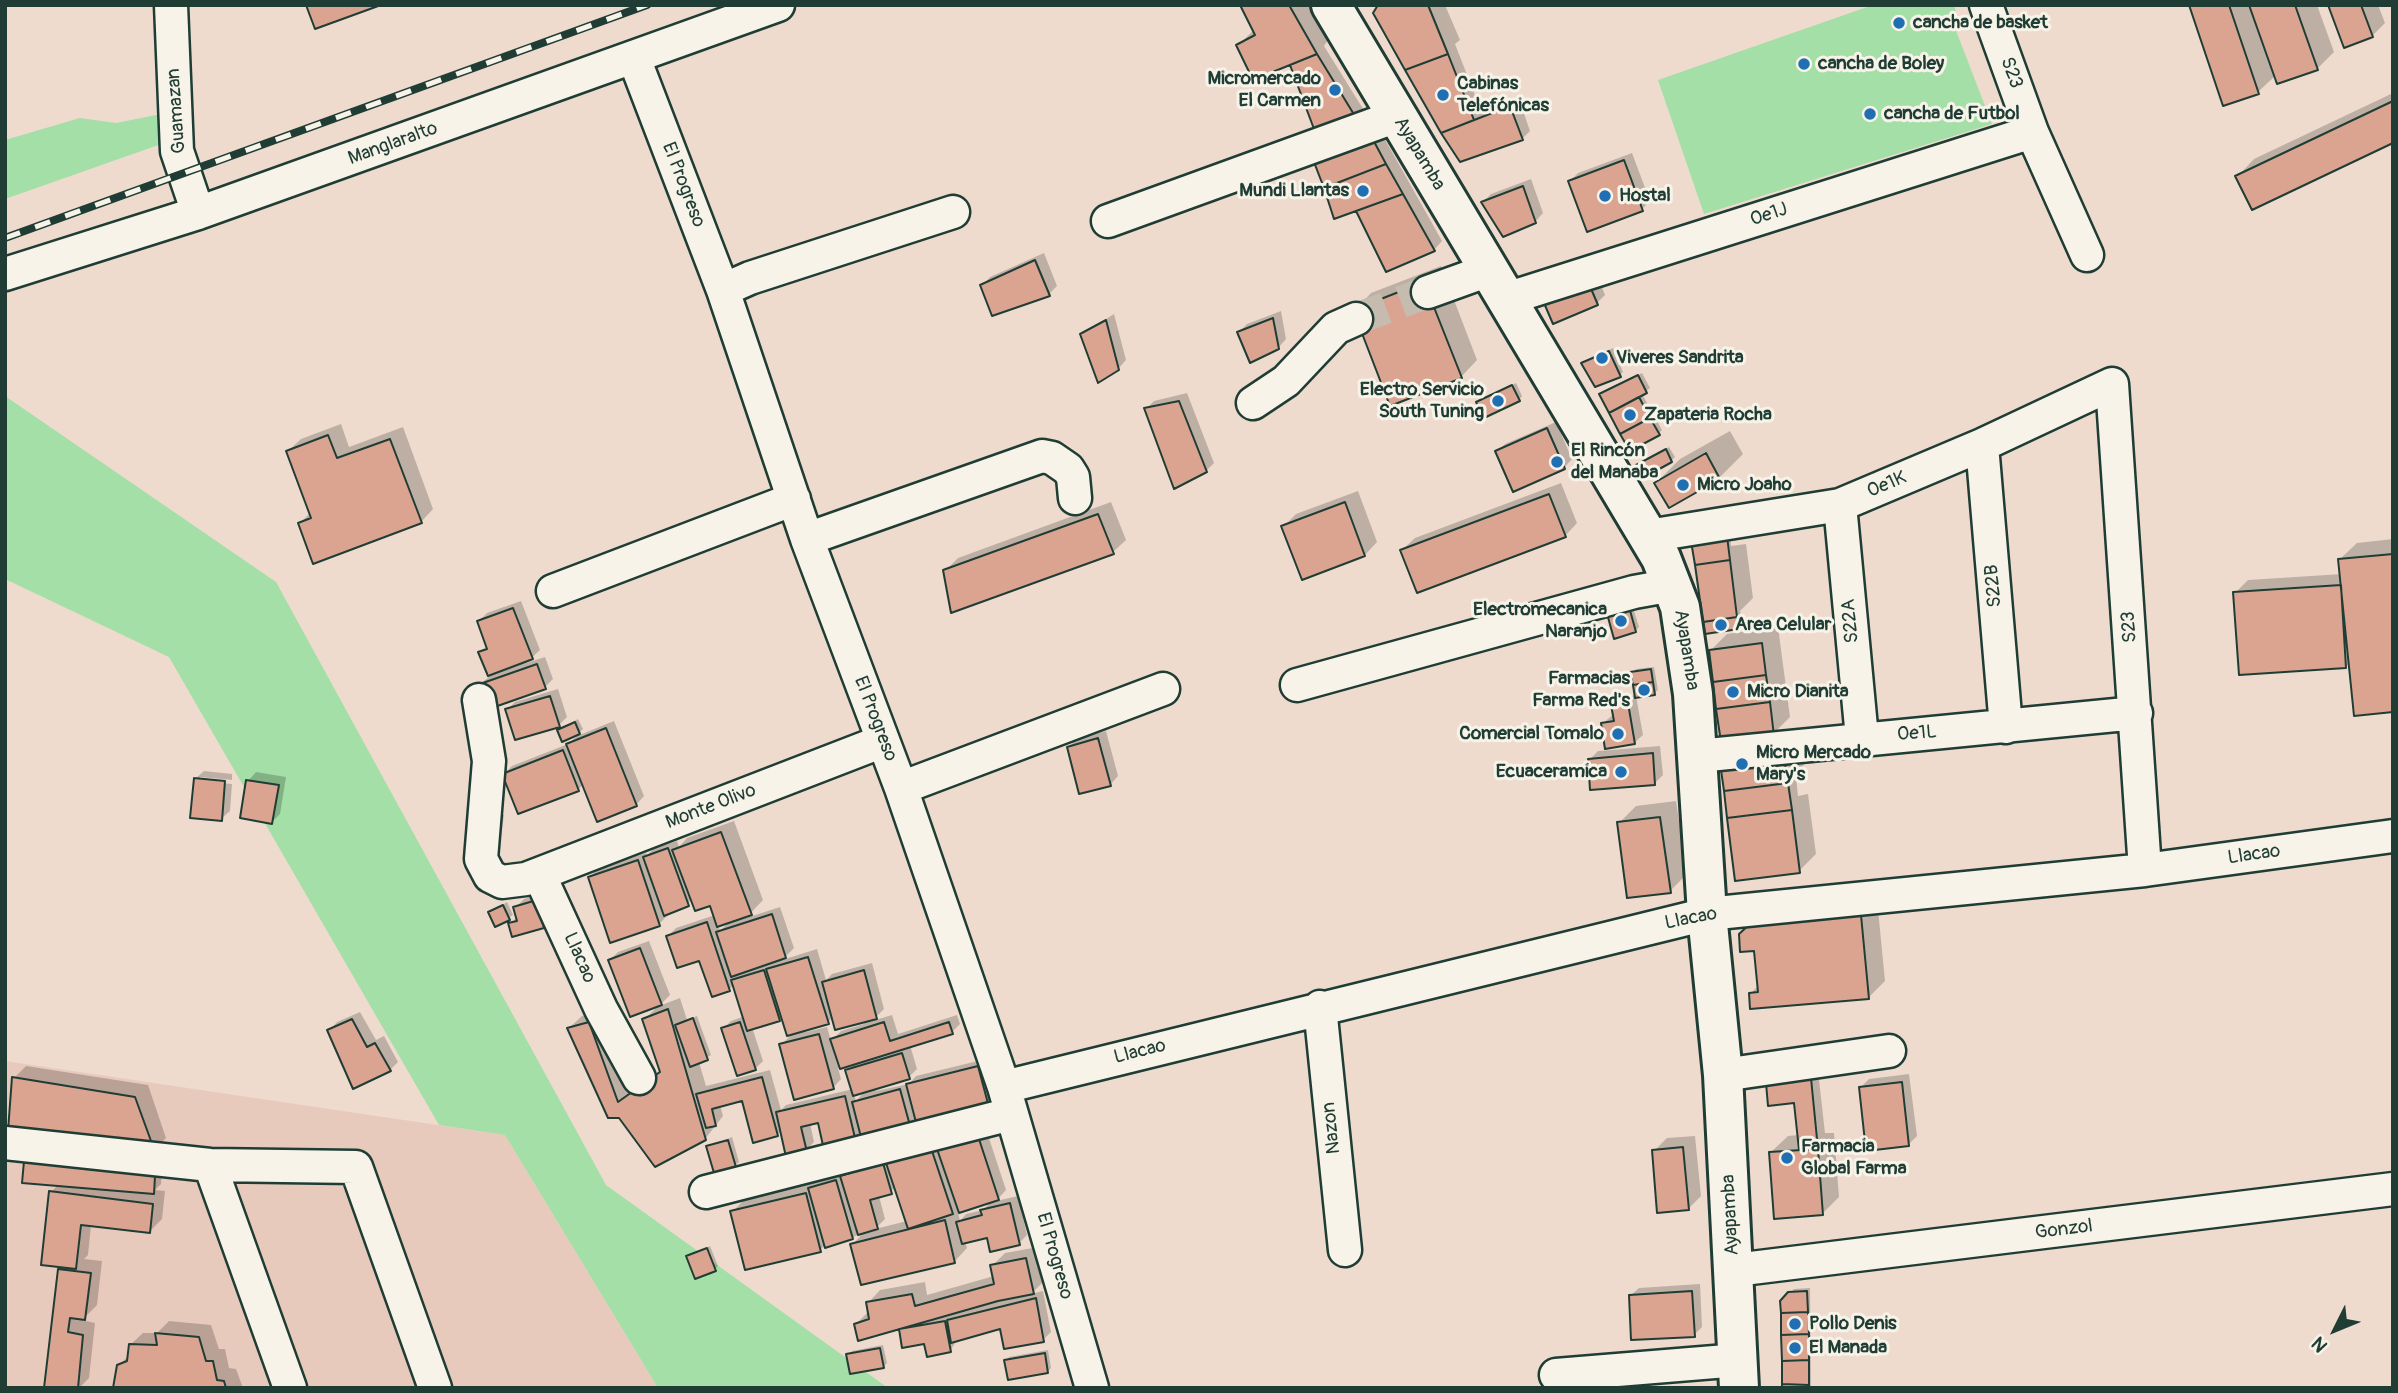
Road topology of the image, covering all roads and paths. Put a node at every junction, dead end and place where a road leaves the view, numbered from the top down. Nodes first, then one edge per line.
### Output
1 (171, 5) edge
2 (778, 5) edge
3 (1331, 5) edge
4 (1986, 5) edge
5 (634, 58) junction
6 (1397, 116) junction
7 (2032, 132) junction
8 (953, 212) dead end
9 (198, 213) junction
10 (1108, 221) dead end
11 (2087, 255) dead end
12 (5, 274) edge
13 (1498, 284) junction
14 (723, 290) junction
15 (1428, 292) tunnel mouth
16 (1356, 319) tunnel mouth
17 (2112, 384) joint
18 (1252, 403) dead end
19 (1982, 445) junction
20 (1075, 498) dead end
21 (794, 499) junction
22 (1840, 505) junction
23 (1648, 536) junction
24 (807, 539) junction
25 (1673, 585) junction
26 (553, 591) dead end
27 (1297, 685) dead end
28 (1163, 689) dead end
29 (479, 699) dead end
30 (2136, 713) junction
31 (2006, 727) junction
32 (1862, 738) junction
33 (883, 741) junction
34 (1698, 756) junction
35 (901, 788) junction
36 (2393, 836) edge
37 (2145, 870) junction
38 (539, 874) junction
39 (1707, 914) junction
40 (1320, 1007) junction
41 (1889, 1051) dead end
42 (1723, 1075) junction
43 (639, 1078) dead end
44 (1008, 1100) junction
45 (5, 1143) edge
46 (210, 1165) junction
47 (2393, 1189) edge
48 (706, 1192) dead end
49 (1345, 1250) dead end
50 (1735, 1270) junction
51 (1739, 1374) edge
52 (1556, 1375) dead end
53 (290, 1388) edge
54 (435, 1388) edge
55 (1092, 1388) edge

1 - 9 street, Guamazan
2 - 5 street, Manglaralto
3 - 6 main road, Ayapamba
4 - 7 street, S23
5 - 9 street, Manglaralto
5 - 14 street, El Progreso
6 - 10 street
6 - 13 main road, Ayapamba
7 - 11 street, S23
7 - 13 street, Oe1J
8 - 14 street
9 - 12 street, Manglaralto
13 - 15 street, Oe1J
13 - 23 main road, Ayapamba
14 - 21 street, El Progreso
16 - 18 street
17 - 19 street, Oe1K
17 - 30 street, S23
19 - 22 street, Oe1K
19 - 31 street, S22B
20 - 24 street
21 - 24 street, El Progreso
21 - 26 street
22 - 23 street, Oe1K
22 - 32 street, S22A
23 - 25 main road, Ayapamba
24 - 33 street, El Progreso
25 - 27 street
25 - 34 main road, Ayapamba
28 - 35 street
29 - 38 street, Monte Olivo
30 - 31 street, Oe1L
30 - 37 street, S23
31 - 32 street, Oe1L
32 - 34 street, Oe1L
33 - 35 street, El Progreso
33 - 38 street, Monte Olivo
34 - 39 main road, Ayapamba
35 - 44 street, El Progreso
36 - 37 street, Llacao
37 - 39 street, Llacao
38 - 43 street, Llacao
39 - 40 street, Llacao
39 - 42 main road, Ayapamba
40 - 44 street, Llacao
40 - 49 street, Nazon
41 - 42 street
42 - 50 main road, Ayapamba
44 - 48 street, Llacao
44 - 55 street, El Progreso
45 - 46 street
46 - 53 street
46 - 54 street
47 - 50 street, Gonzol
50 - 51 main road, Ayapamba
51 - 52 street

